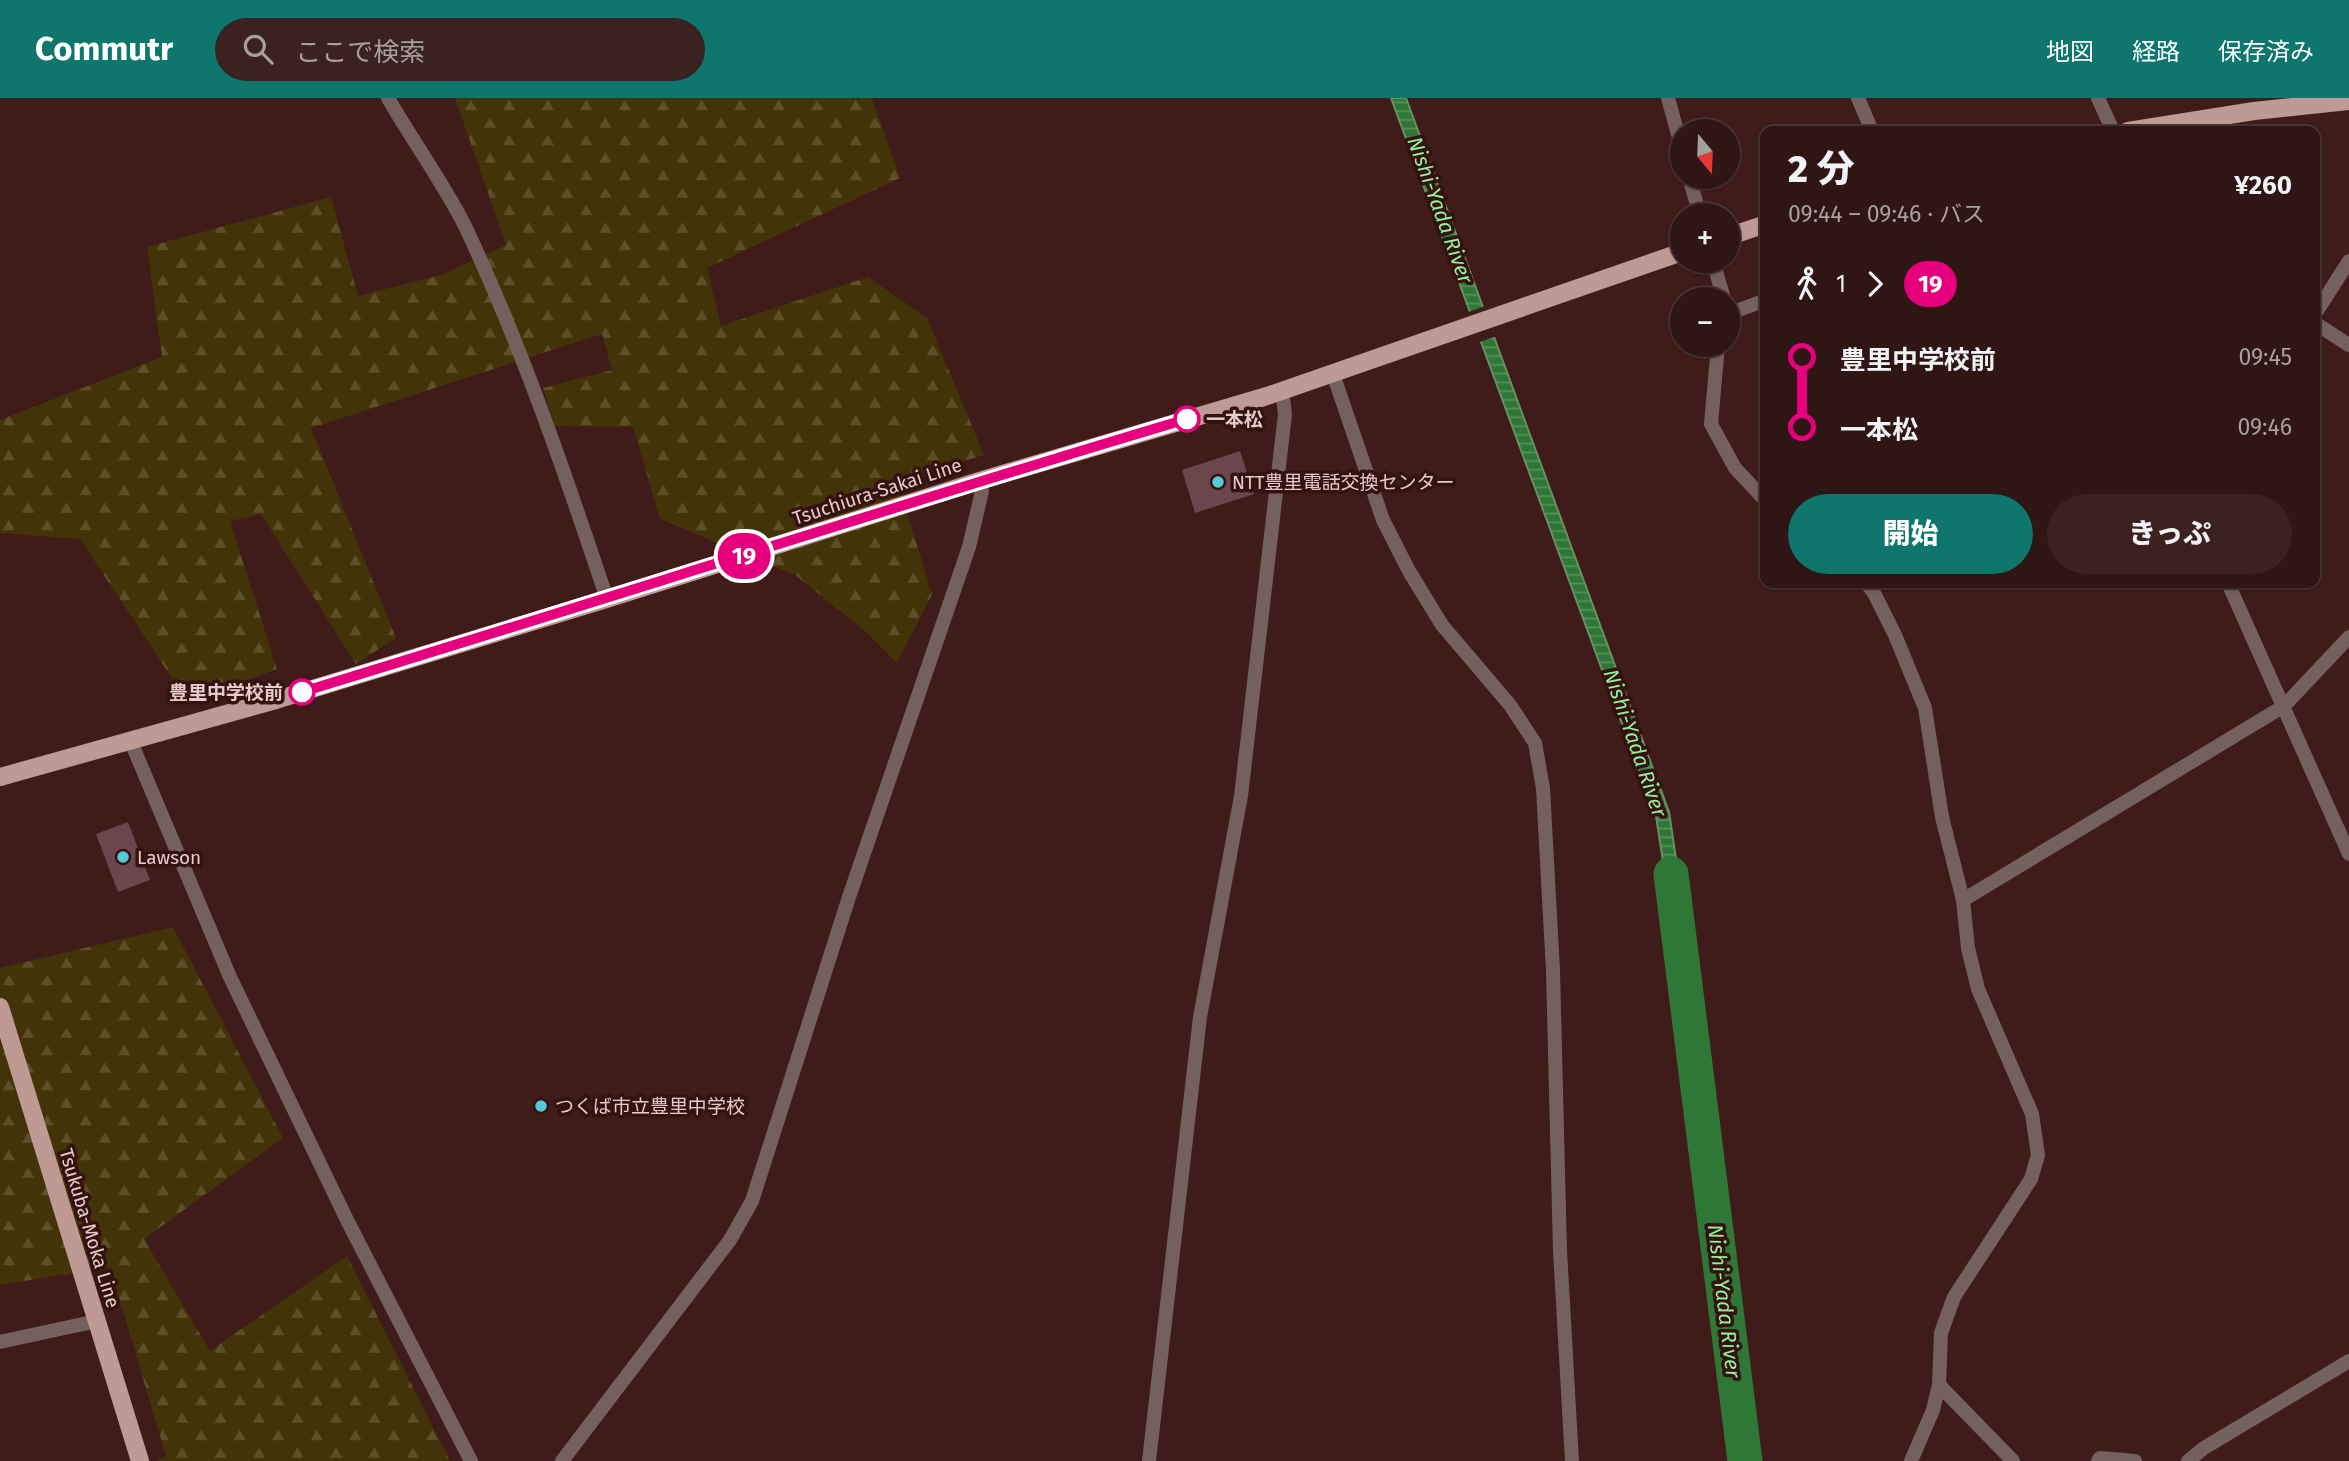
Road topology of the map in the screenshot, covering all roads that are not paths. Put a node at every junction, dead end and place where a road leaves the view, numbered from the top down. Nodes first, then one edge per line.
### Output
1 (388, 98) edge
2 (1668, 98) edge
3 (1858, 98) edge
4 (2098, 98) edge
5 (2349, 101) edge
6 (1674, 119) edge
7 (1869, 126) edge
8 (2111, 126) edge
9 (2160, 126) edge
10 (1760, 226) edge
11 (1740, 233) edge
12 (1670, 256) edge
13 (2349, 261) edge
14 (1760, 302) edge
15 (2320, 306) edge
16 (1740, 309) edge
17 (2320, 326) edge
18 (2349, 345) edge
19 (1717, 357) edge
20 (1333, 374) junction
21 (1282, 390) junction
22 (979, 481) junction
23 (1760, 495) edge
24 (1870, 588) edge
25 (2230, 588) edge
26 (607, 599) junction
27 (2349, 637) edge
28 (2284, 706) junction
29 (131, 742) junction
30 (0, 778) edge
31 (2349, 854) edge
32 (1963, 900) junction
33 (0, 1007) edge
34 (97, 1321) junction
35 (0, 1342) edge
36 (2349, 1361) edge
37 (1939, 1385) junction
38 (140, 1461) edge
39 (471, 1461) edge
40 (562, 1461) edge
41 (1149, 1461) edge
42 (1572, 1461) edge
43 (1911, 1461) edge
44 (2013, 1461) edge
45 (2098, 1461) edge
46 (2134, 1461) edge
47 (2188, 1461) edge

1 - 26 street
2 - 6 street
3 - 7 street
4 - 8 street
5 - 9 main road
10 - 11 main road
12 - 20 main road, Tsuchiura-Sakai Line
13 - 15 street
14 - 16 street
17 - 18 street
19 - 23 street
20 - 21 main road, Tsuchiura-Sakai Line
20 - 42 street
21 - 22 main road, Tsuchiura-Sakai Line
21 - 41 street
22 - 26 main road, Tsuchiura-Sakai Line
22 - 40 street
24 - 32 street
25 - 28 street
26 - 29 main road, Tsuchiura-Sakai Line
27 - 28 street
28 - 31 street
28 - 32 street
29 - 30 main road, Tsuchiura-Sakai Line
29 - 39 street
32 - 37 street
33 - 34 main road, Tsukuba-Moka Line
34 - 35 street
34 - 38 main road, Tsukuba-Moka Line
36 - 47 street
37 - 43 street
37 - 44 street
45 - 46 street

